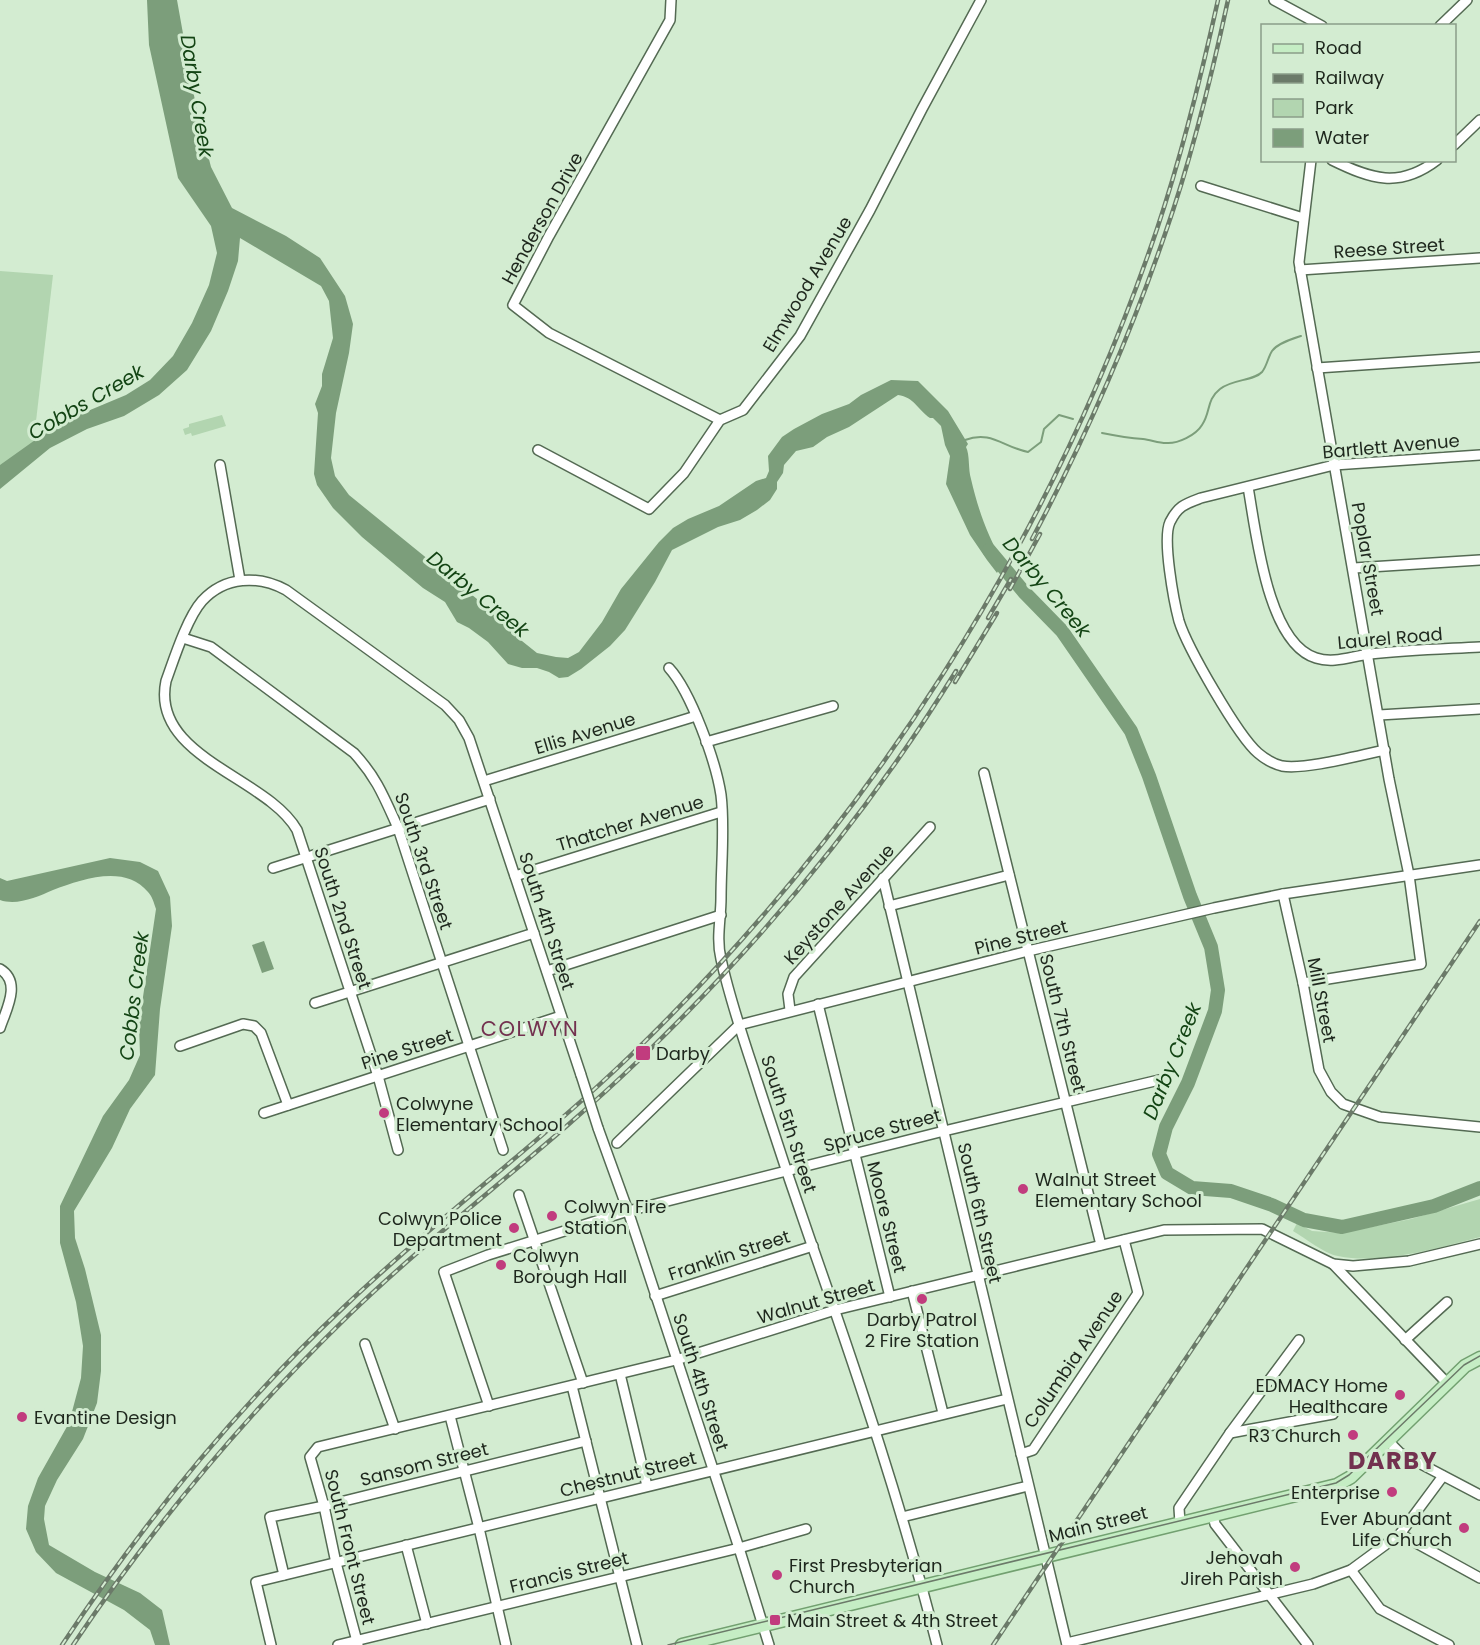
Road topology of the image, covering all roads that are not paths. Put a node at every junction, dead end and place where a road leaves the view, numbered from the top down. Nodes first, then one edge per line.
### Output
1 (671, 0) edge
2 (981, 0) edge
3 (1274, 0) edge
4 (1299, 0) edge
5 (1467, 0) edge
6 (1294, 10) junction
7 (1318, 24) edge
8 (1442, 24) edge
9 (1480, 120) edge
10 (1456, 144) edge
11 (1311, 162) edge
12 (1336, 162) edge
13 (1434, 162) edge
14 (1201, 186) dead end
15 (1304, 218) junction
16 (1480, 258) edge
17 (1300, 270) junction
18 (1480, 357) edge
19 (1317, 368) junction
20 (720, 420) junction
21 (538, 450) dead end
22 (1480, 455) edge
23 (220, 465) dead end
24 (1334, 465) junction
25 (1248, 487) junction
26 (1480, 560) edge
27 (1354, 568) junction
28 (240, 580) junction
29 (183, 638) junction
30 (1480, 647) edge
31 (1367, 654) junction
32 (669, 668) dead end
33 (833, 706) dead end
34 (1480, 709) edge
35 (1379, 715) junction
36 (696, 716) junction
37 (706, 742) junction
38 (1385, 750) junction
39 (984, 773) dead end
40 (484, 782) junction
41 (489, 799) junction
42 (721, 812) junction
43 (930, 827) dead end
44 (398, 828) junction
45 (307, 858) junction
46 (1480, 865) edge
47 (273, 868) dead end
48 (1009, 875) junction
49 (1409, 875) junction
50 (515, 876) junction
51 (883, 879) junction
52 (1283, 894) junction
53 (889, 906) junction
54 (721, 915) junction
55 (534, 933) junction
56 (1028, 951) junction
57 (442, 962) junction
58 (546, 971) junction
59 (4, 972) edge
60 (907, 983) junction
61 (1303, 983) junction
62 (350, 992) junction
63 (315, 1003) dead end
64 (818, 1004) junction
65 (790, 1010) junction
66 (561, 1016) junction
67 (739, 1025) junction
68 (0, 1028) edge
69 (470, 1045) junction
70 (180, 1046) dead end
71 (378, 1076) junction
72 (1159, 1080) dead end
73 (1066, 1103) junction
74 (288, 1105) junction
75 (264, 1113) dead end
76 (1480, 1127) edge
77 (944, 1131) junction
78 (617, 1143) dead end
79 (398, 1150) dead end
80 (503, 1150) dead end
81 (854, 1155) junction
82 (786, 1172) junction
83 (519, 1195) dead end
84 (628, 1211) junction
85 (1124, 1240) junction
86 (534, 1241) junction
87 (1480, 1244) edge
88 (1101, 1245) junction
89 (813, 1246) junction
90 (1333, 1264) junction
91 (978, 1275) junction
92 (912, 1291) junction
93 (655, 1296) junction
94 (890, 1297) junction
95 (1446, 1302) dead end
96 (835, 1310) junction
97 (1405, 1340) junction
98 (1299, 1341) dead end
99 (365, 1344) dead end
100 (1480, 1358) edge
101 (676, 1360) junction
102 (620, 1374) junction
103 (583, 1383) junction
104 (1447, 1383) junction
105 (572, 1386) junction
106 (1007, 1398) junction
107 (489, 1406) junction
108 (943, 1413) junction
109 (1333, 1414) dead end
110 (450, 1416) junction
111 (395, 1429) junction
112 (876, 1430) junction
113 (1230, 1433) junction
114 (586, 1441) junction
115 (1388, 1441) junction
116 (1021, 1454) junction
117 (310, 1457) joint
118 (464, 1470) junction
119 (713, 1470) junction
120 (1443, 1476) junction
121 (647, 1486) junction
122 (1028, 1486) junction
123 (1480, 1495) edge
124 (600, 1498) junction
125 (324, 1506) junction
126 (1213, 1515) junction
127 (902, 1517) junction
128 (1180, 1523) junction
129 (479, 1528) junction
130 (806, 1529) dead end
131 (1400, 1534) junction
132 (406, 1545) junction
133 (739, 1548) junction
134 (1046, 1555) junction
135 (336, 1563) junction
136 (1351, 1570) junction
137 (284, 1575) junction
138 (620, 1576) junction
139 (1480, 1578) edge
140 (922, 1586) junction
141 (1268, 1594) junction
142 (496, 1607) junction
143 (427, 1624) junction
144 (764, 1625) junction
145 (357, 1643) edge
146 (1067, 1644) edge
147 (271, 1645) edge
148 (338, 1645) edge
149 (506, 1645) edge
150 (637, 1645) edge
151 (682, 1645) edge
152 (769, 1645) edge
153 (937, 1645) edge
154 (1308, 1645) edge
155 (1449, 1645) edge

1 - 20 street, Henderson Drive
2 - 20 street, Elmwood Avenue
3 - 6 street
4 - 6 street
5 - 8 street
6 - 7 street
9 - 10 street
11 - 15 street, Poplar Street
12 - 13 street
14 - 15 street
15 - 17 street, Poplar Street
16 - 17 street, Reese Street
17 - 19 street, Poplar Street
18 - 19 street
19 - 24 street, Poplar Street
20 - 21 street, Elmwood Avenue
22 - 24 street, Bartlett Avenue
23 - 28 street
24 - 25 street, Bartlett Avenue
24 - 27 street, Poplar Street
25 - 31 street, Laurel Road
25 - 38 street, Bartlett Avenue
26 - 27 street
27 - 31 street, Poplar Street
28 - 29 street, South 2nd Street
28 - 40 street, South 4th Street
29 - 44 street, South 3rd Street
29 - 45 street, South 2nd Street
30 - 31 street, Laurel Road
31 - 35 street, Poplar Street
32 - 36 street, South 5th Street
33 - 37 street
34 - 35 street
35 - 38 street, Poplar Street
36 - 37 street, South 5th Street
36 - 40 street, Ellis Avenue
37 - 42 street, South 5th Street
38 - 49 street, Poplar Street
39 - 48 street, South 7th Street
40 - 41 street, South 4th Street
41 - 44 street
41 - 50 street, South 4th Street
42 - 50 street, Thatcher Avenue
42 - 54 street, South 5th Street
43 - 51 street, Keystone Avenue
44 - 45 street
44 - 57 street, South 3rd Street
45 - 47 street
45 - 62 street, South 2nd Street
46 - 49 street, Pine Street
48 - 53 street
48 - 56 street, South 7th Street
49 - 52 street, Pine Street
49 - 61 street, Poplar Street
50 - 55 street, South 4th Street
51 - 53 street, South 6th Street
51 - 65 street, Keystone Avenue
52 - 56 street, Pine Street
52 - 61 street, Mill Street
53 - 60 street, South 6th Street
54 - 58 street
54 - 67 street, South 5th Street
55 - 57 street
55 - 58 street, South 4th Street
56 - 60 street, Pine Street
56 - 73 street, South 7th Street
57 - 62 street
57 - 69 street, South 3rd Street
58 - 66 street, South 4th Street
59 - 68 street
60 - 64 street, Pine Street
60 - 77 street, South 6th Street
61 - 76 street, Mill Street
62 - 63 street
62 - 71 street, South 2nd Street
64 - 65 street, Pine Street
64 - 81 street, Moore Street
65 - 67 street, Pine Street
66 - 69 street, Pine Street
66 - 84 street, South 4th Street, bridge
67 - 78 street, Pine Street
67 - 82 street, South 5th Street
69 - 71 street, Pine Street
69 - 80 street, South 3rd Street
70 - 74 street
71 - 74 street, Pine Street
71 - 79 street, South 2nd Street
72 - 73 street, Spruce Street
73 - 77 street, Spruce Street
73 - 88 street, South 7th Street
74 - 75 street, Pine Street
77 - 81 street, Spruce Street
77 - 91 street, South 6th Street
81 - 82 street, Spruce Street
81 - 94 street, Moore Street
82 - 84 street, Spruce Street
82 - 89 street, South 5th Street
83 - 86 street
84 - 86 street, Spruce Street
84 - 93 street, South 4th Street
85 - 88 street, Walnut Street
85 - 90 street, Walnut Street
85 - 116 street, Columbia Avenue
86 - 103 street
86 - 107 street, Spruce Street
87 - 90 street
88 - 91 street, Walnut Street
89 - 93 street, Franklin Street
89 - 96 street, South 5th Street
90 - 97 street
91 - 92 street, Walnut Street
91 - 106 street, South 6th Street
92 - 94 street, Walnut Street
92 - 108 street, Moore Street
93 - 101 street, South 4th Street
94 - 96 street, Walnut Street
95 - 97 street
96 - 101 street, Walnut Street
96 - 112 street, South 5th Street
97 - 104 street
98 - 113 street
99 - 111 street
100 - 104 main road, Main Street
101 - 102 street, Walnut Street
101 - 119 street, South 4th Street
102 - 103 street, Walnut Street
102 - 121 street
103 - 105 street, Walnut Street
104 - 115 main road, Main Street
105 - 107 street, Walnut Street
105 - 114 street
106 - 108 street, Chestnut Street
106 - 116 street, South 6th Street
107 - 110 street, Walnut Street
108 - 112 street, Chestnut Street
109 - 113 street
110 - 111 street, Walnut Street
110 - 118 street
111 - 117 street, Walnut Street
112 - 119 street, Chestnut Street
112 - 127 street, South 5th Street
113 - 128 street
114 - 118 street, Sansom Street
114 - 124 street
115 - 120 street
115 - 126 main road, Main Street
116 - 122 street, South 6th Street
117 - 125 street, South Front Street
118 - 125 street, Sansom Street
118 - 129 street
119 - 121 street, Chestnut Street
119 - 133 street, South 4th Street
120 - 123 street
120 - 131 street
121 - 124 street, Chestnut Street
122 - 127 street
122 - 134 street, South 6th Street
124 - 129 street, Chestnut Street
124 - 138 street
125 - 135 street, South Front Street
125 - 137 street, Sansom Street
126 - 128 main road, Main Street
126 - 141 street
127 - 140 street, South 5th Street
128 - 134 main road, Main Street
129 - 132 street, Chestnut Street
129 - 142 street
130 - 133 street, Francis Street
131 - 136 street
131 - 139 street
132 - 135 street, Chestnut Street
132 - 143 street
133 - 138 street, Francis Street
133 - 144 street, South 4th Street
134 - 140 main road, Main Street
134 - 146 street, South 6th Street
135 - 137 street, Chestnut Street
135 - 145 street, South Front Street
136 - 141 street
136 - 155 street
137 - 147 street, Chestnut Street
138 - 142 street, Francis Street
138 - 150 street
140 - 144 main road, Main Street
140 - 153 street, South 5th Street
141 - 146 street
141 - 154 street
142 - 143 street, Francis Street
142 - 149 street
143 - 145 street, Francis Street
144 - 151 main road, Main Street
144 - 152 street, South 4th Street
145 - 148 street, Francis Street

